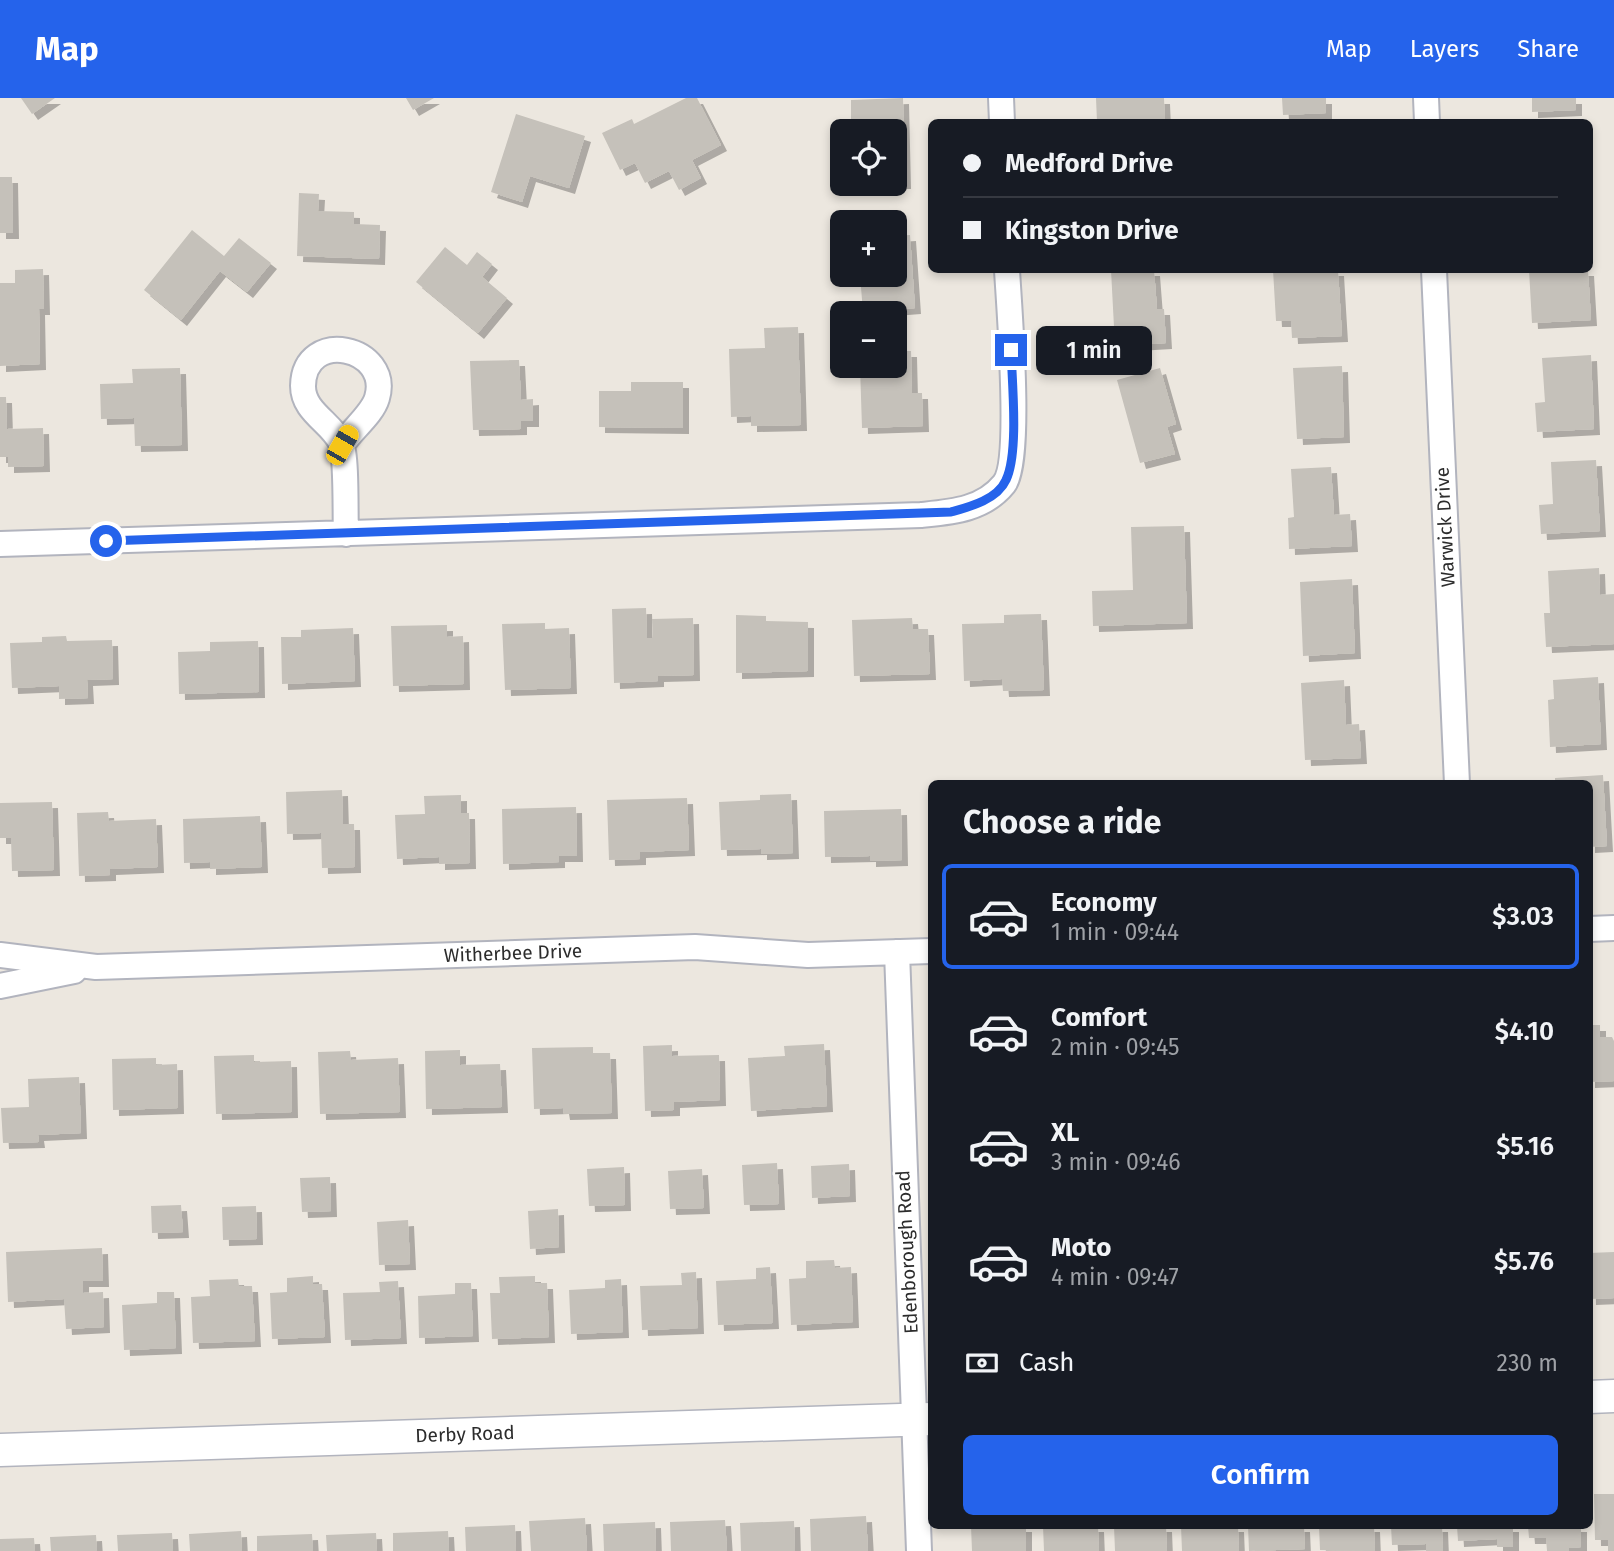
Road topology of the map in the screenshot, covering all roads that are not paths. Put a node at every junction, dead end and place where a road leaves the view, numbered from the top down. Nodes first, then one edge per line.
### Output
1 (1001, 98) edge
2 (1426, 98) edge
3 (1002, 119) edge
4 (1427, 119) edge
5 (1007, 273) edge
6 (1434, 273) edge
7 (342, 445) dead end
8 (346, 534) junction
9 (0, 544) edge
10 (1457, 780) edge
11 (1614, 928) edge
12 (1593, 929) edge
13 (928, 951) edge
14 (897, 952) junction
15 (0, 955) edge
16 (96, 967) junction
17 (0, 986) edge
18 (1614, 1396) edge
19 (1593, 1397) edge
20 (923, 1419) edge
21 (0, 1450) edge
22 (919, 1551) edge

1 - 3 street
2 - 4 street
5 - 8 street
6 - 10 street, Warwick Drive
7 - 8 street
8 - 9 street
11 - 12 street
13 - 14 street, Witherbee Drive
14 - 16 street, Witherbee Drive
14 - 20 street, Edenborough Road
15 - 16 street, Witherbee Drive
16 - 17 street, Witherbee Drive
18 - 19 street
20 - 21 street, Derby Road
20 - 22 street, Edenborough Road

